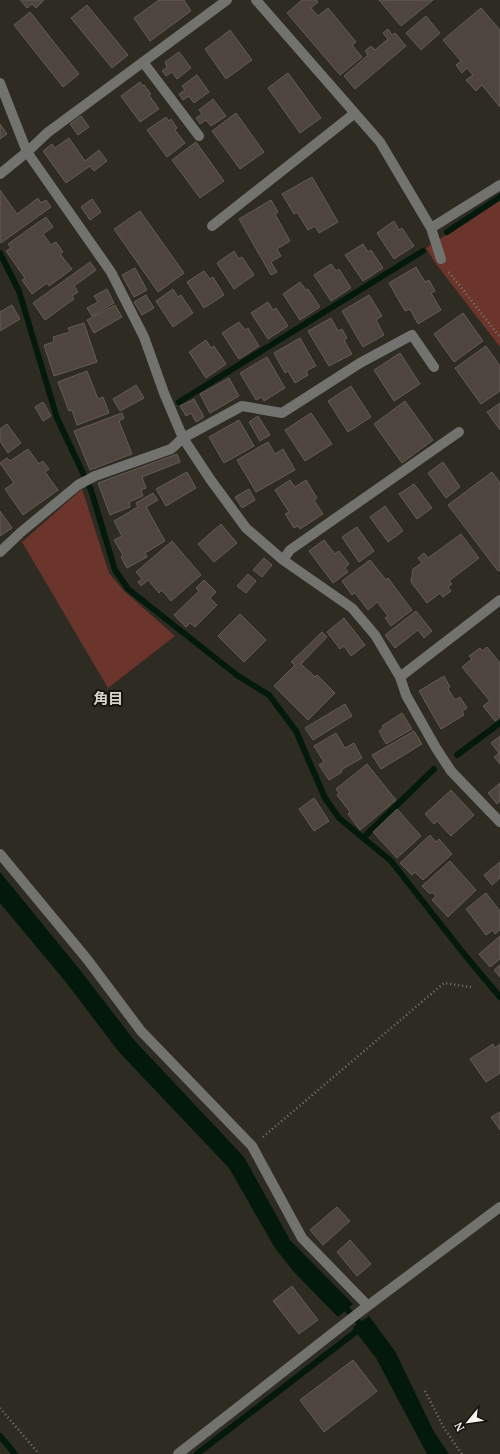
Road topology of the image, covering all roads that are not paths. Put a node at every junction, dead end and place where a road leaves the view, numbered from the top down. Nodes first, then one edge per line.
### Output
1 (227, 0) edge
2 (256, 0) edge
3 (143, 62) junction
4 (0, 83) edge
5 (355, 113) junction
6 (199, 136) dead end
7 (27, 152) junction
8 (0, 174) edge
9 (500, 185) edge
10 (212, 226) dead end
11 (431, 228) junction
12 (441, 259) road end
13 (434, 367) dead end
14 (459, 432) dead end
15 (183, 438) junction
16 (0, 552) edge
17 (284, 560) junction
18 (500, 600) edge
19 (400, 677) junction
20 (500, 822) edge
21 (0, 854) edge
22 (500, 1207) edge
23 (364, 1308) junction
24 (178, 1454) edge

1 - 3 street
2 - 5 street
3 - 6 street
3 - 7 street
4 - 7 street
5 - 10 street
5 - 11 street
7 - 8 street
7 - 15 street
9 - 11 street
11 - 12 street
13 - 15 street
14 - 17 street
15 - 16 street
15 - 17 street
17 - 19 street
18 - 19 street
19 - 20 street
21 - 23 street
22 - 23 street
23 - 24 street

